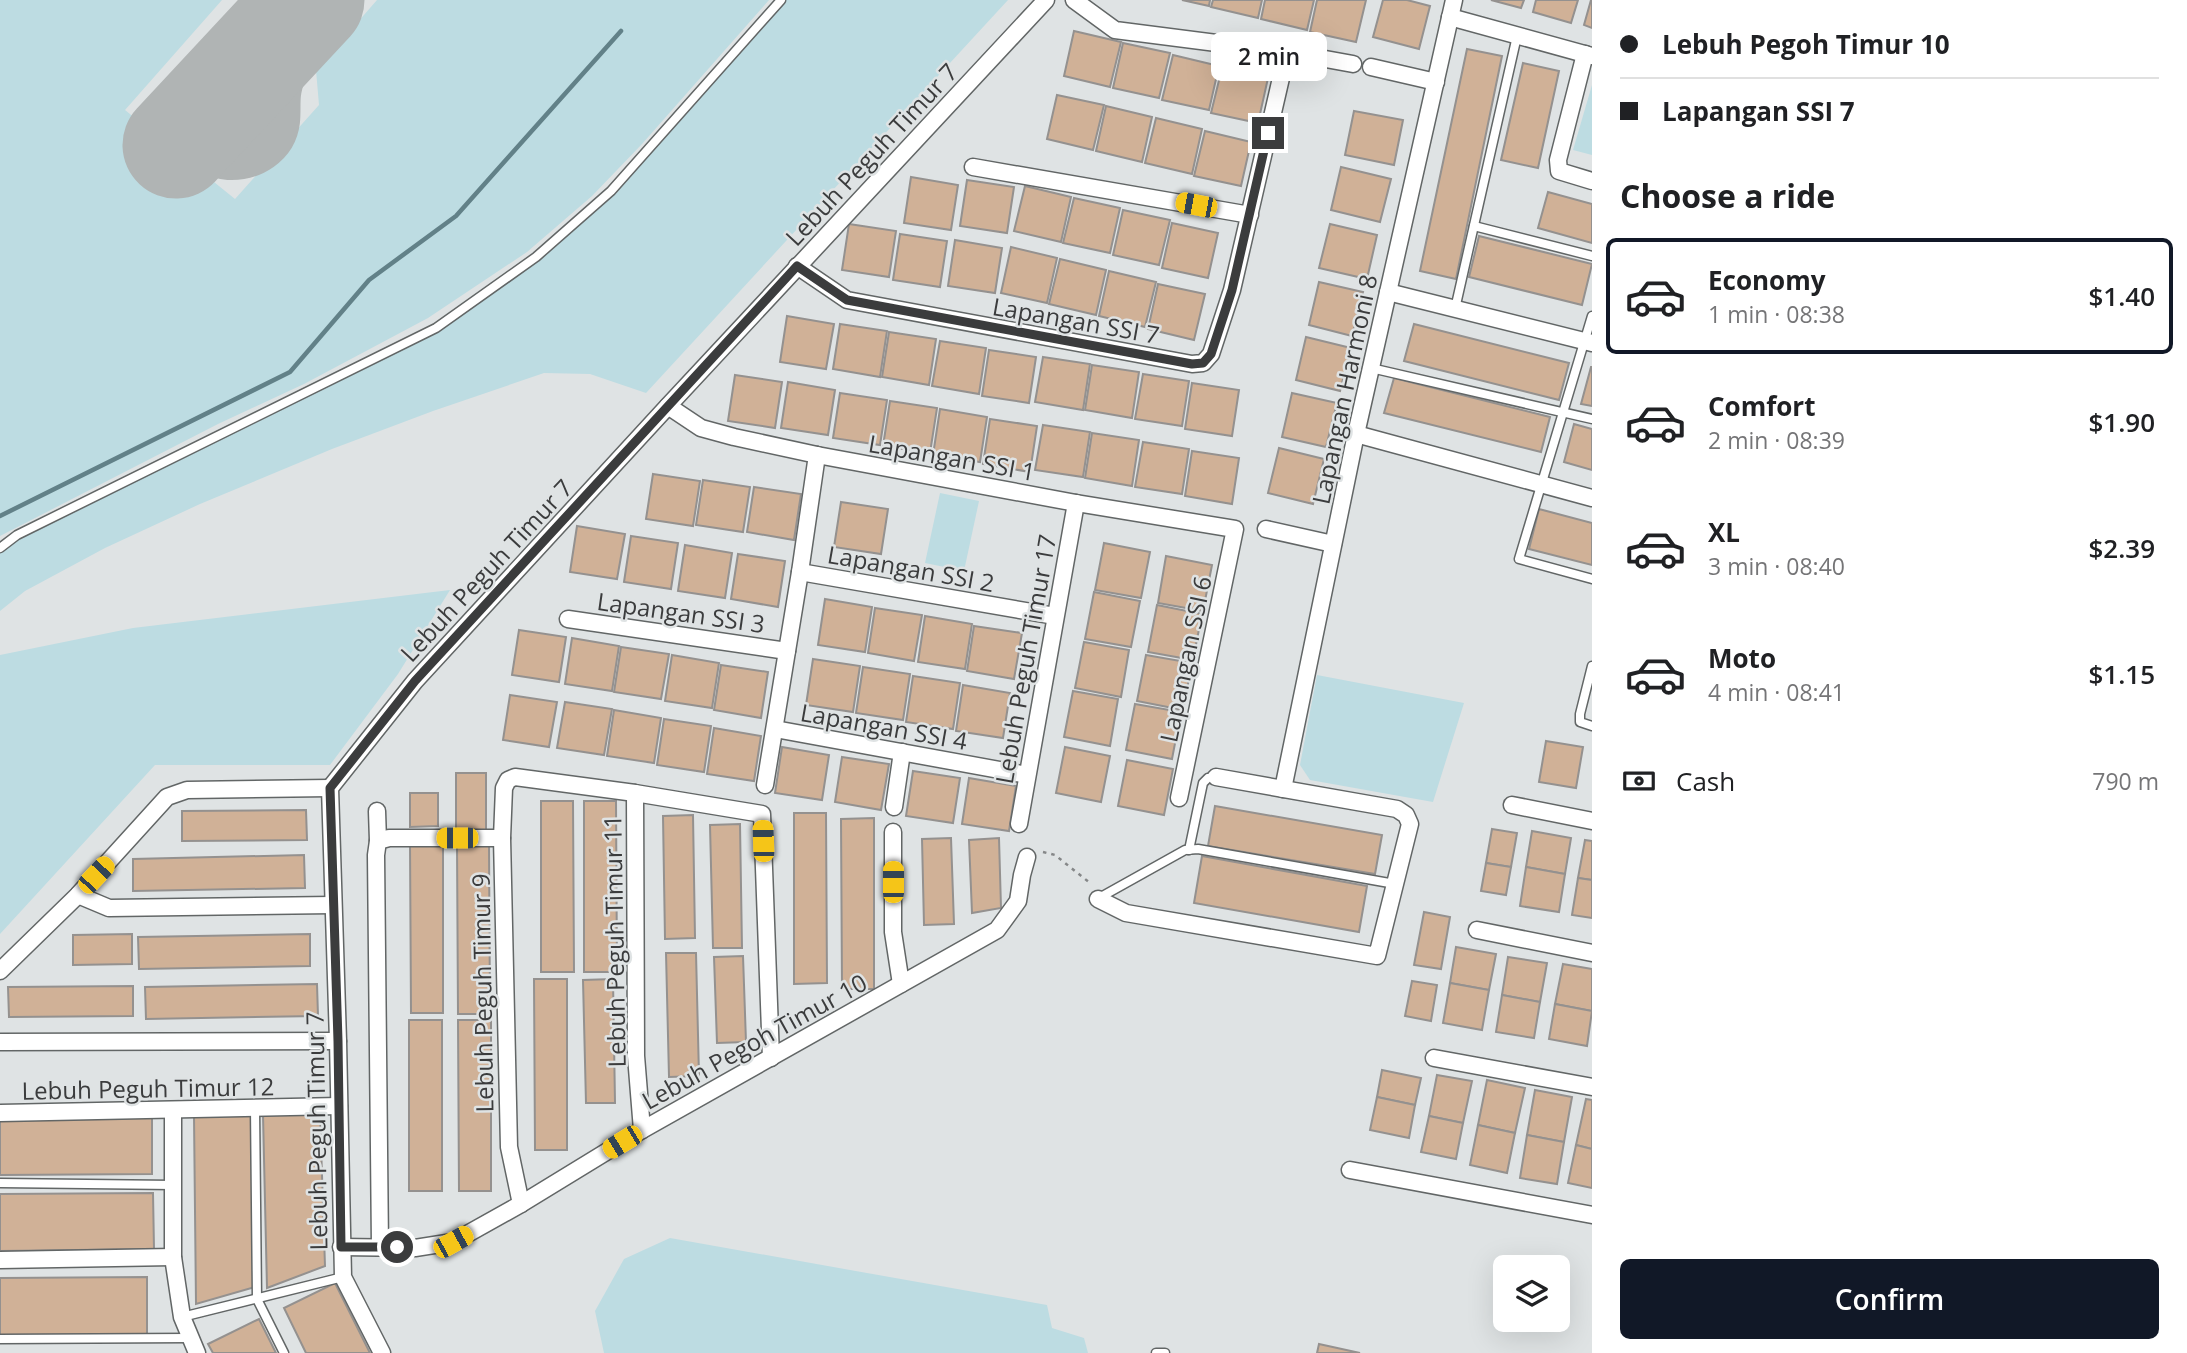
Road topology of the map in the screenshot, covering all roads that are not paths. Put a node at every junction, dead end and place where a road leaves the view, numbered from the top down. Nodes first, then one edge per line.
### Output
1 (781, 0) edge
2 (1046, 0) edge
3 (1074, 0) edge
4 (1454, 0) edge
5 (1450, 17) junction
6 (1517, 36) junction
7 (1287, 52) junction
8 (1588, 55) edge
9 (1353, 64) dead end
10 (1371, 67) dead end
11 (1436, 82) junction
12 (973, 167) dead end
13 (1592, 181) edge
14 (1250, 215) junction
15 (1474, 226) junction
16 (1592, 256) edge
17 (797, 266) junction
18 (1388, 292) junction
19 (1455, 309) junction
20 (1592, 317) edge
21 (1588, 342) edge
22 (1371, 368) junction
23 (668, 406) junction
24 (1562, 411) junction
25 (1592, 419) edge
26 (1356, 434) junction
27 (817, 455) junction
28 (1540, 485) junction
29 (1592, 498) edge
30 (1076, 503) junction
31 (1235, 529) joint
32 (1266, 529) dead end
33 (1334, 544) junction
34 (0, 548) edge
35 (800, 572) junction
36 (1592, 579) edge
37 (1055, 616) junction
38 (568, 618) dead end
39 (787, 651) junction
40 (1592, 666) edge
41 (1592, 726) edge
42 (775, 729) junction
43 (902, 752) junction
44 (1027, 775) junction
45 (1216, 777) joint
46 (765, 785) dead end
47 (330, 788) junction
48 (1283, 789) junction
49 (635, 793) junction
50 (1179, 798) dead end
51 (1512, 805) dead end
52 (894, 807) dead end
53 (377, 811) dead end
54 (1592, 821) edge
55 (1019, 824) dead end
56 (893, 832) dead end
57 (502, 838) junction
58 (379, 841) junction
59 (1189, 850) junction
60 (1027, 857) road end
61 (1395, 884) junction
62 (78, 895) junction
63 (1098, 899) joint
64 (333, 905) junction
65 (1477, 930) dead end
66 (1592, 953) edge
67 (0, 971) edge
68 (901, 984) junction
69 (338, 1041) junction
70 (0, 1042) edge
71 (771, 1058) junction
72 (1434, 1058) dead end
73 (1592, 1087) edge
74 (339, 1107) junction
75 (255, 1108) junction
76 (173, 1110) junction
77 (0, 1114) edge
78 (642, 1130) junction
79 (1350, 1170) dead end
80 (0, 1183) edge
81 (174, 1185) junction
82 (522, 1204) junction
83 (1592, 1214) edge
84 (341, 1247) junction
85 (380, 1247) junction
86 (173, 1257) junction
87 (0, 1260) edge
88 (343, 1277) junction
89 (257, 1299) junction
90 (181, 1317) junction
91 (0, 1339) edge
92 (193, 1345) edge
93 (284, 1353) edge
94 (382, 1353) edge
95 (1156, 1353) edge
96 (1165, 1353) edge

1 - 34 lane
2 - 17 street, Lebuh Peguh Timur 7
3 - 7 street
4 - 5 street, Lapangan Harmoni 8
5 - 6 street
5 - 11 street, Lapangan Harmoni 8
6 - 8 street
6 - 15 lane
7 - 9 street
7 - 14 street, Lapangan SSI 7
8 - 13 street
10 - 11 street
11 - 18 street, Lapangan Harmoni 8
12 - 14 street
14 - 17 street, Lapangan SSI 7
15 - 16 lane
15 - 19 lane
17 - 23 street, Lebuh Peguh Timur 7
18 - 19 street
18 - 22 street, Lapangan Harmoni 8
19 - 21 street
20 - 21 lane
21 - 24 lane
22 - 24 lane
22 - 26 street, Lapangan Harmoni 8
23 - 27 street, Lapangan SSI 1
23 - 47 street, Lebuh Peguh Timur 7
24 - 25 lane
24 - 28 lane
26 - 28 street
26 - 33 street, Lapangan Harmoni 8
27 - 30 street, Lapangan SSI 1
27 - 35 street
28 - 29 street
28 - 36 lane
30 - 31 street, Lapangan SSI 1
30 - 37 street, Lebuh Peguh Timur 17
31 - 50 street, Lapangan SSI 6
32 - 33 street
33 - 48 street, Lapangan Harmoni 8
35 - 37 street, Lapangan SSI 2
35 - 39 street
37 - 44 street, Lebuh Peguh Timur 17
38 - 39 street, Lapangan SSI 3
39 - 42 street
40 - 41 lane
42 - 43 street, Lapangan SSI 4
42 - 46 street
43 - 44 street, Lapangan SSI 4
43 - 52 street
44 - 55 street, Lebuh Peguh Timur 17
45 - 48 street
45 - 59 lane
47 - 62 street
47 - 64 street, Lebuh Peguh Timur 7
48 - 61 street
49 - 57 street, Lebuh Peguh Timur 9
49 - 71 street
49 - 78 street, Lebuh Peguh Timur 11
51 - 54 street
53 - 58 street
56 - 68 street
57 - 58 street
57 - 82 street, Lebuh Peguh Timur 9
58 - 85 street
59 - 61 lane
59 - 63 lane
60 - 68 street, Lebuh Pegoh Timur 10
61 - 63 street
62 - 64 street
62 - 67 street
64 - 69 street, Lebuh Peguh Timur 7
65 - 66 street
68 - 71 street, Lebuh Pegoh Timur 10
69 - 70 street, Lebuh Peguh Timur 12
69 - 74 street, Lebuh Peguh Timur 7
71 - 78 street, Lebuh Pegoh Timur 10
72 - 73 street
74 - 75 street, Lebuh Peguh Timur 12
74 - 84 street, Lebuh Peguh Timur 7
75 - 76 street, Lebuh Peguh Timur 12
75 - 89 lane
76 - 77 street, Lebuh Peguh Timur 12
76 - 81 street
78 - 82 street, Lebuh Pegoh Timur 10
79 - 83 street
80 - 81 lane
81 - 86 street
82 - 85 street, Lebuh Pegoh Timur 10
84 - 85 street, Lebuh Pegoh Timur 10
84 - 88 street, Lebuh Peguh Timur 7
86 - 87 street
86 - 90 street
88 - 89 lane
88 - 94 street, Lebuh Peguh Timur 7
89 - 90 lane
89 - 93 lane
90 - 92 street
91 - 92 lane
95 - 96 lane

